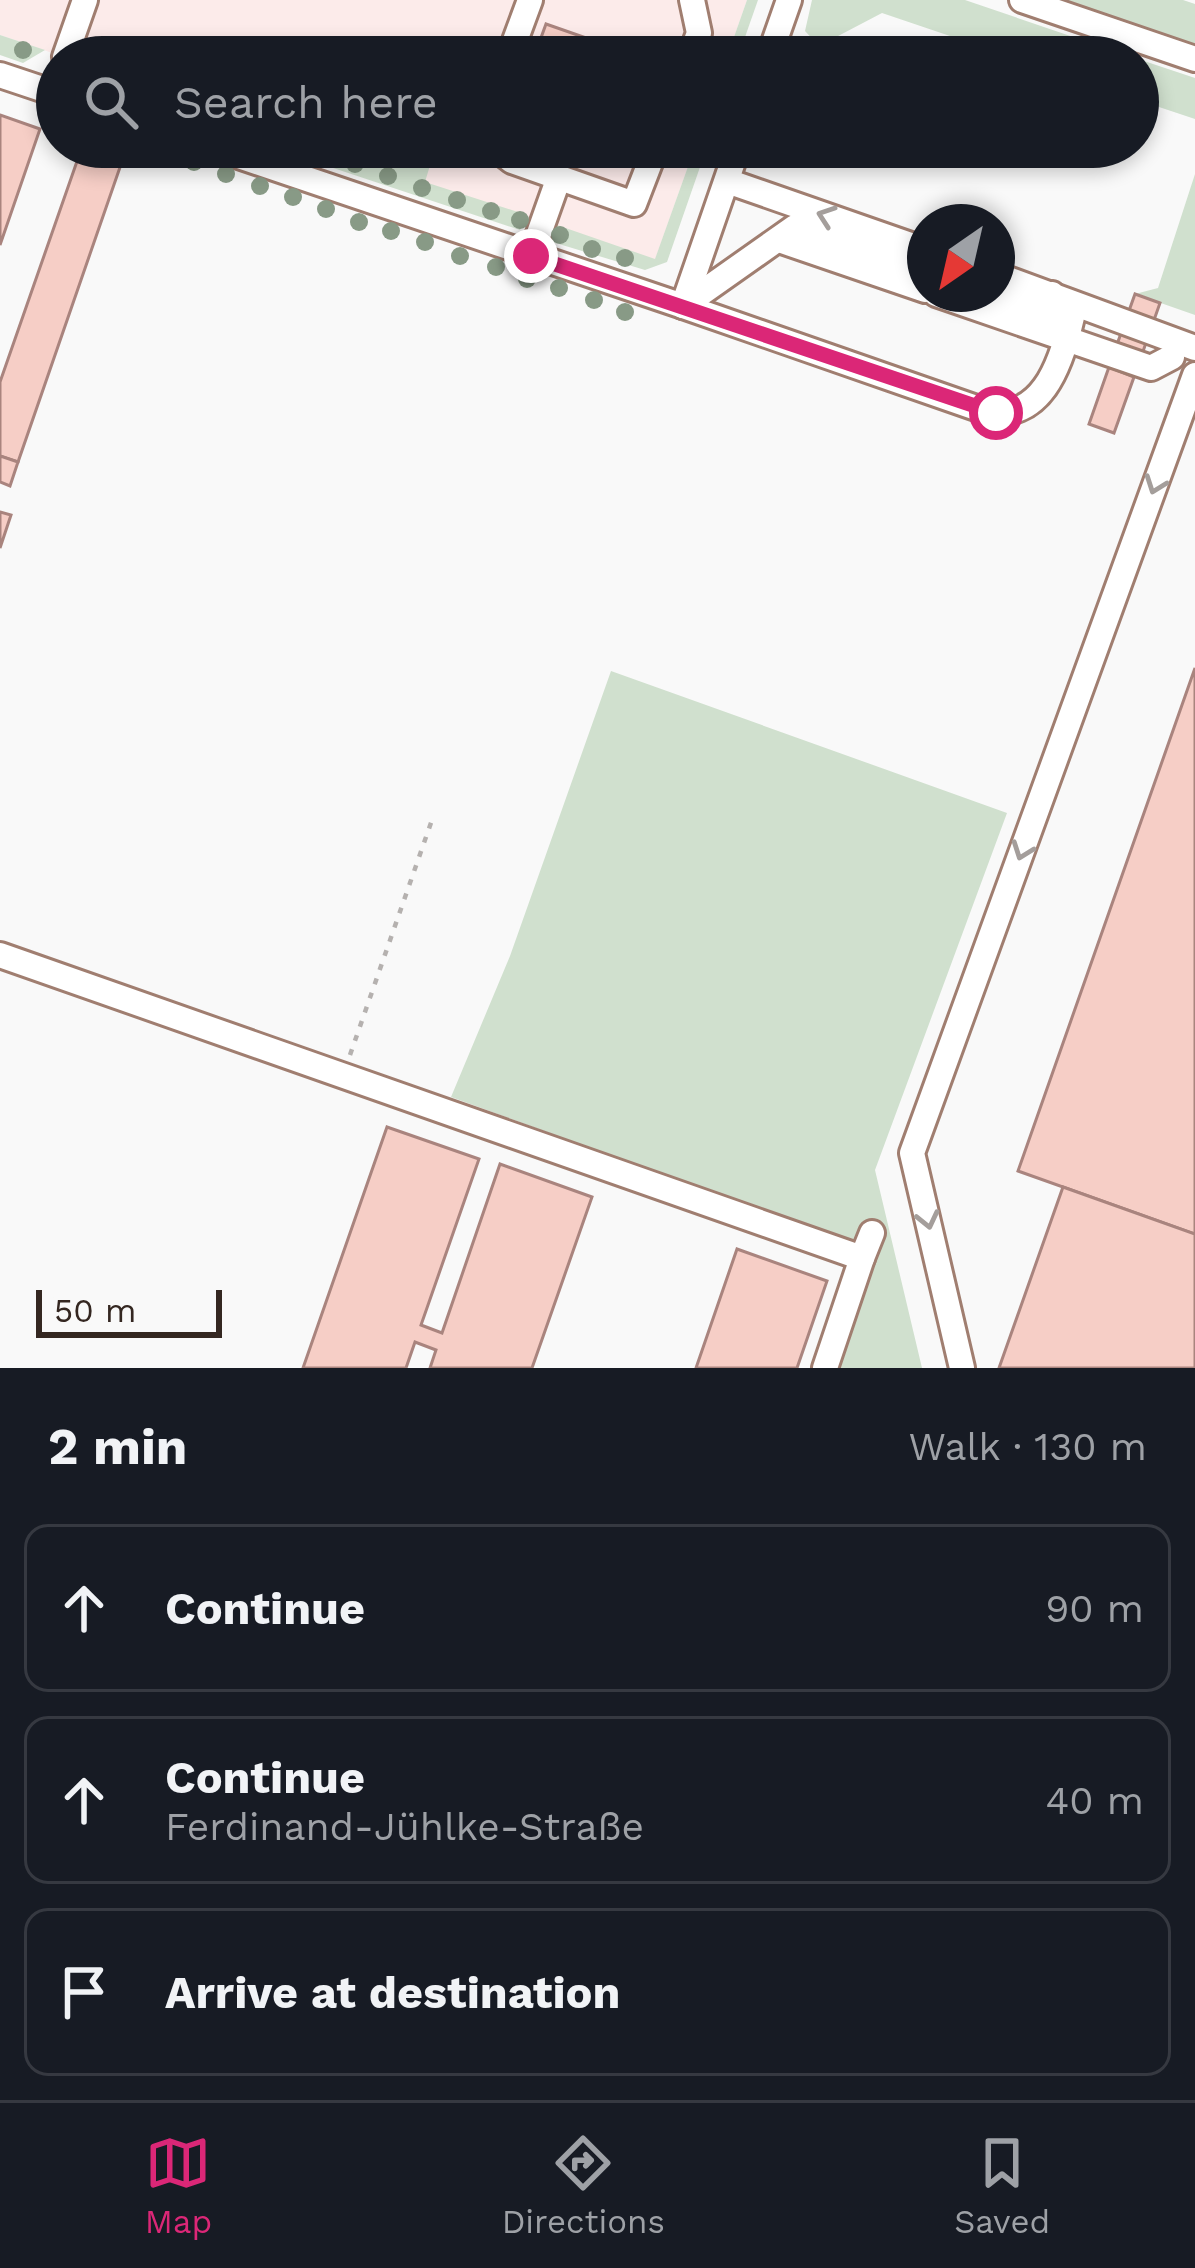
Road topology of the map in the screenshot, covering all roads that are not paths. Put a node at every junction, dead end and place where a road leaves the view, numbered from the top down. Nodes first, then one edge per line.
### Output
1 (85, 0) edge
2 (530, 0) edge
3 (692, 0) edge
4 (789, 0) edge
5 (1022, 0) edge
6 (72, 36) edge
7 (517, 36) edge
8 (698, 36) edge
9 (777, 36) edge
10 (1128, 36) edge
11 (1159, 47) edge
12 (1195, 59) edge
13 (0, 74) edge
14 (36, 83) edge
15 (273, 168) edge
16 (529, 168) edge
17 (648, 168) edge
18 (731, 168) edge
19 (558, 180) junction
20 (727, 181) junction
21 (787, 233) junction
22 (907, 244) edge
23 (531, 256) junction
24 (907, 267) edge
25 (1015, 281) edge
26 (907, 283) edge
27 (1052, 294) junction
28 (683, 306) junction
29 (1015, 306) edge
30 (1002, 312) edge
31 (1068, 330) junction
32 (1187, 351) edge
33 (1195, 375) edge
34 (0, 956) edge
35 (872, 1233) dead end
36 (862, 1258) junction
37 (825, 1368) edge
38 (962, 1368) edge

1 - 6 street
2 - 7 street
3 - 8 street
4 - 9 street
5 - 10 street
11 - 12 street
13 - 14 street
15 - 23 street
16 - 19 street
17 - 19 street
18 - 20 street
19 - 23 street
22 -> 20 street
20 - 28 street
21 - 24 street
21 - 26 street
21 - 28 street
23 - 28 street
25 - 27 street
27 - 31 street
27 - 32 street
28 - 31 street
29 - 31 street
30 - 31 street
31 - 32 street
33 -> 38 street
34 - 36 street
35 - 36 street
36 - 37 street

